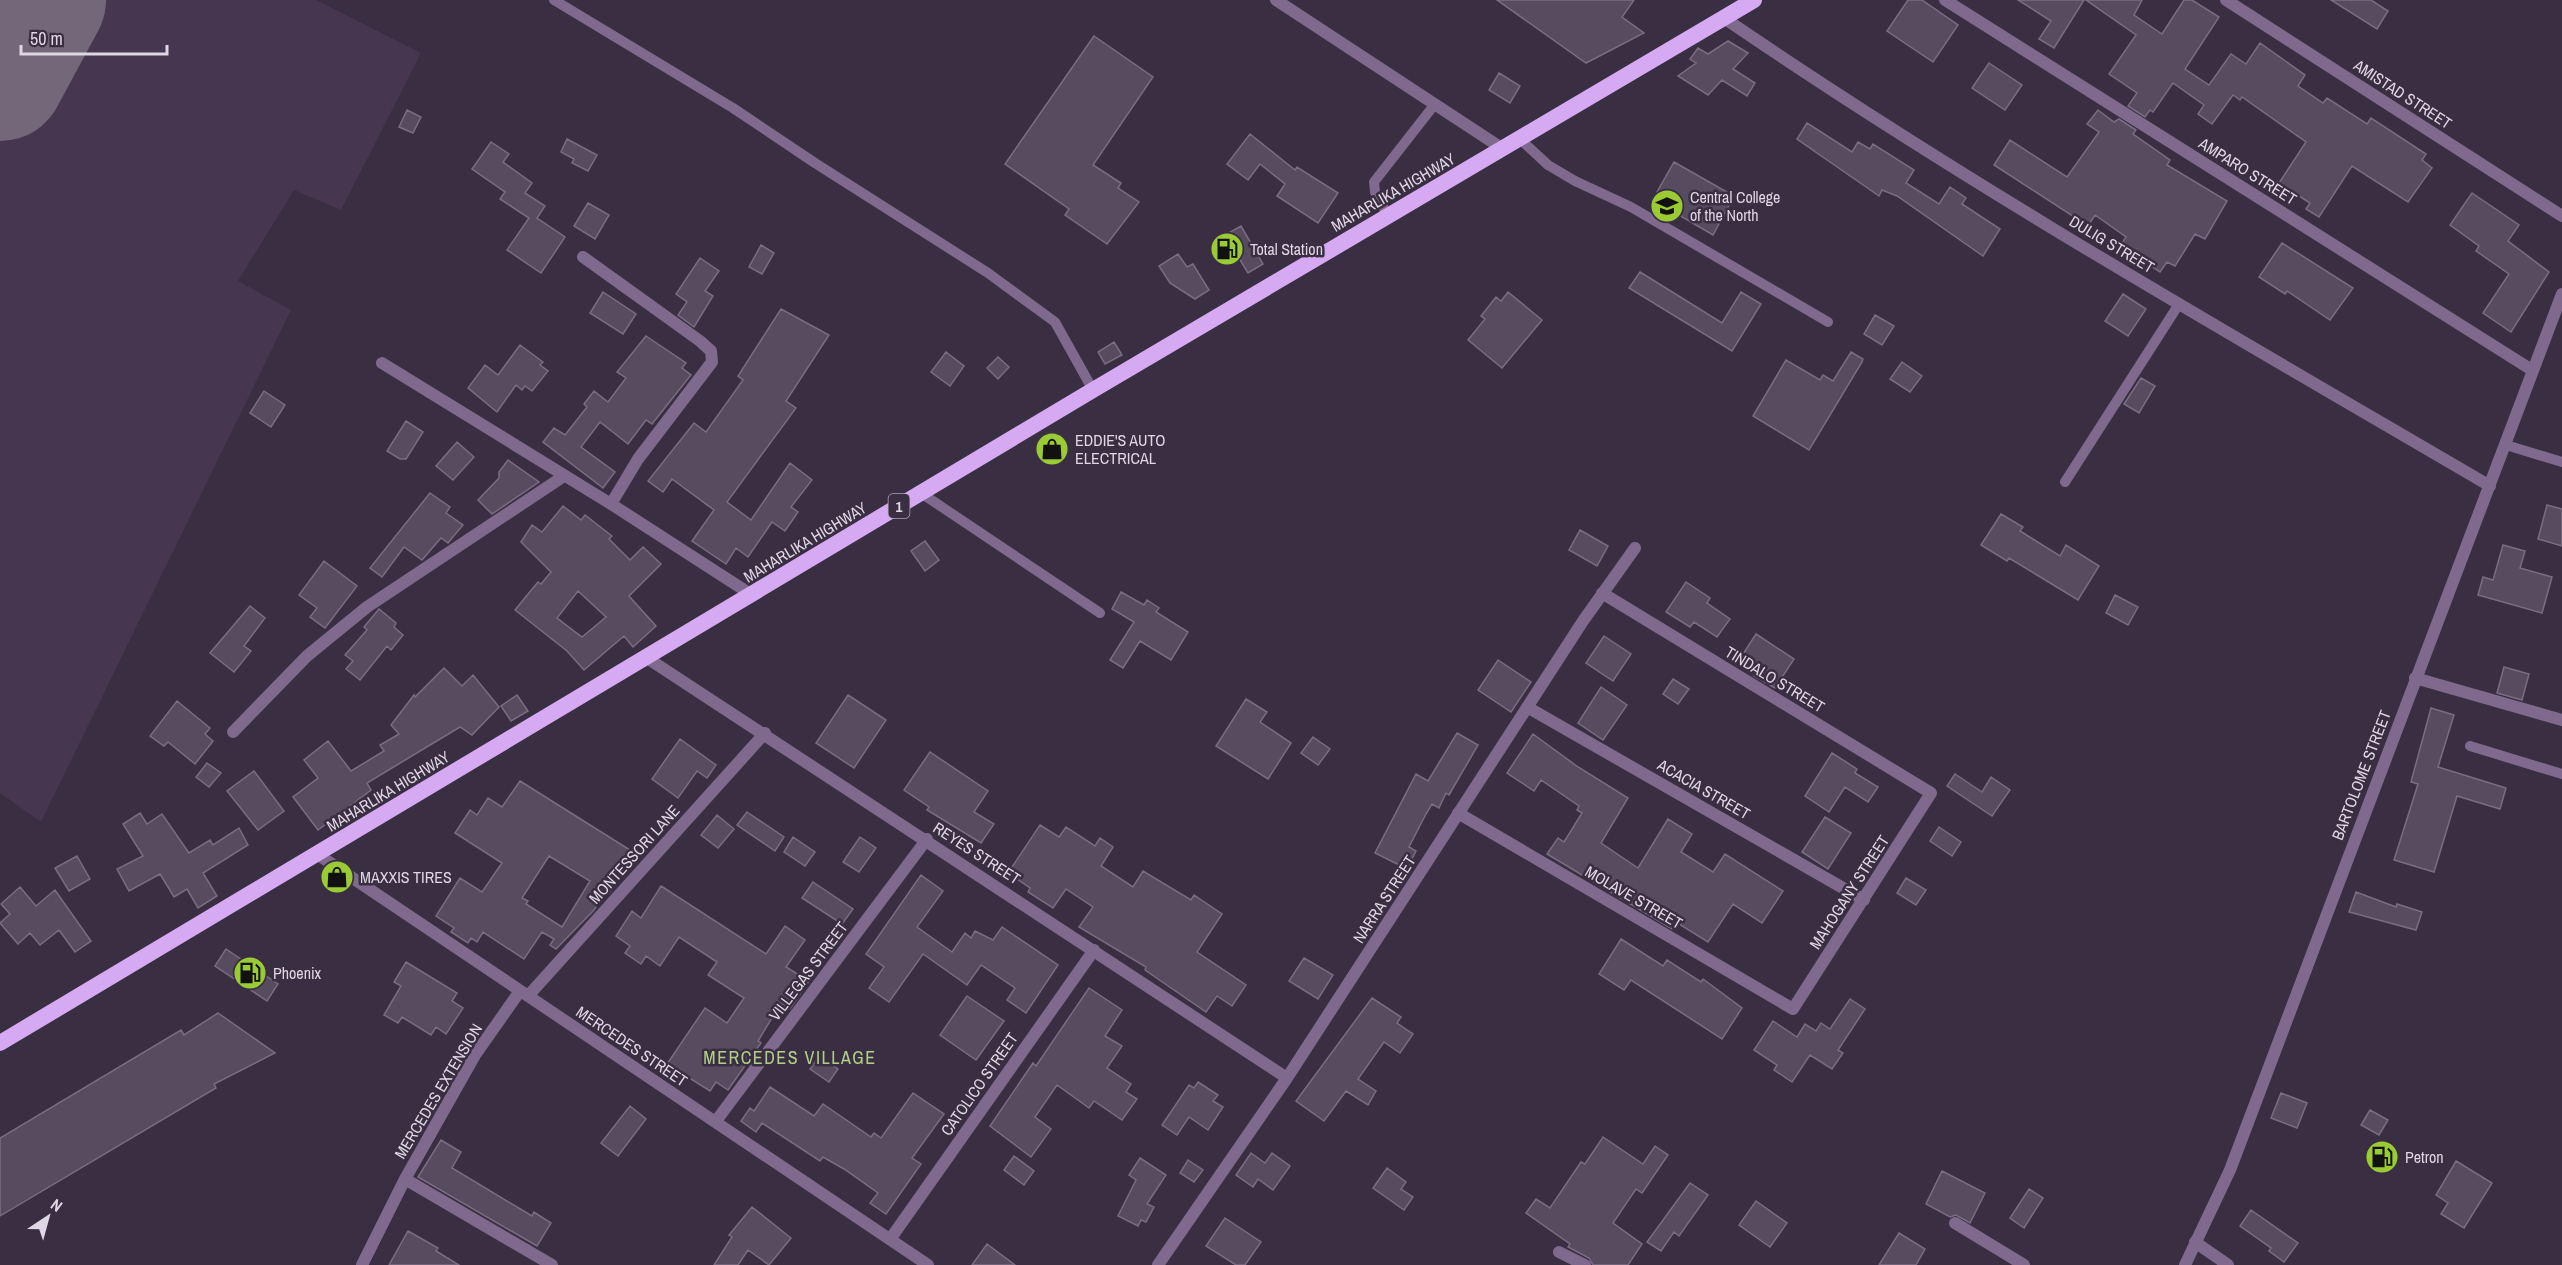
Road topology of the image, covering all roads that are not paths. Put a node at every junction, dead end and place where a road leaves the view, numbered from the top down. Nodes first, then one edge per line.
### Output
1 (554, 0) edge
2 (1276, 0) edge
3 (1754, 0) edge
4 (1945, 0) edge
5 (2226, 0) edge
6 (1724, 18) junction
7 (1435, 104) junction
8 (1520, 139) junction
9 (1503, 149) junction
10 (1388, 216) junction
11 (2562, 216) edge
12 (583, 257) dead end
13 (2562, 294) edge
14 (2179, 303) junction
15 (1828, 322) dead end
16 (382, 363) dead end
17 (2532, 370) junction
18 (1093, 390) junction
19 (2506, 446) junction
20 (2562, 462) edge
21 (564, 476) junction
22 (2065, 482) dead end
23 (2490, 486) junction
24 (921, 493) junction
25 (611, 504) junction
26 (1635, 548) dead end
27 (1602, 593) junction
28 (752, 595) junction
29 (1100, 613) dead end
30 (647, 658) junction
31 (2415, 678) junction
32 (1527, 707) junction
33 (2562, 720) edge
34 (233, 732) dead end
35 (765, 733) junction
36 (2470, 746) dead end
37 (2562, 774) edge
38 (1931, 793) joint
39 (1458, 813) junction
40 (927, 840) junction
41 (317, 854) junction
42 (1864, 900) junction
43 (1094, 950) junction
44 (524, 993) junction
45 (1793, 1009) joint
46 (0, 1043) edge
47 (1287, 1078) junction
48 (716, 1121) junction
49 (405, 1179) junction
50 (1955, 1223) dead end
51 (891, 1238) junction
52 (2195, 1242) junction
53 (1559, 1252) dead end
54 (362, 1265) edge
55 (552, 1265) edge
56 (928, 1265) edge
57 (1158, 1265) edge
58 (1586, 1265) edge
59 (2025, 1265) edge
60 (2185, 1265) edge
61 (2228, 1265) edge

1 - 18 lane
2 - 7 street
3 - 6 highway, MAHARLIKA HIGHWAY / 1
4 - 17 street, AMPARO STREET
5 - 11 street, AMISTAD STREET
6 - 8 highway, MAHARLIKA HIGHWAY / 1
6 - 14 street, DULIG STREET
7 - 9 street
7 - 10 lane
8 - 9 highway, MAHARLIKA HIGHWAY / 1
8 - 15 lane
9 - 10 highway, MAHARLIKA HIGHWAY / 1
10 - 18 highway, MAHARLIKA HIGHWAY / 1
12 - 25 street
13 - 17 street, BARTOLOME STREET
14 - 22 lane
14 - 23 street, DULIG STREET
16 - 21 street
17 - 19 street, BARTOLOME STREET
18 - 24 highway, MAHARLIKA HIGHWAY / 1
19 - 20 lane
19 - 23 street, BARTOLOME STREET
21 - 25 street
21 - 34 street
23 - 31 street, BARTOLOME STREET
24 - 28 highway, MAHARLIKA HIGHWAY / 1
24 - 29 lane
25 - 28 street
26 - 27 street, NARRA STREET
27 - 32 street, NARRA STREET
27 - 38 street, TINDALO STREET
28 - 30 highway, MAHARLIKA HIGHWAY / 1
30 - 35 street, REYES STREET
30 - 41 highway, MAHARLIKA HIGHWAY / 1
31 - 33 street
31 - 52 street, BARTOLOME STREET
32 - 39 street, NARRA STREET
32 - 42 street, ACACIA STREET
35 - 40 street, REYES STREET
35 - 44 street, MONTESSORI LANE
36 - 37 lane
38 - 42 street, MAHOGANY STREET
39 - 45 street, MOLAVE STREET
39 - 47 street, NARRA STREET
40 - 43 street, REYES STREET
40 - 48 street, VILLEGAS STREET
41 - 44 street, MERCEDES STREET
41 - 46 highway, MAHARLIKA HIGHWAY / 1
42 - 45 street, MAHOGANY STREET
43 - 47 street, REYES STREET
43 - 51 street, CATOLICO STREET
44 - 48 street, MERCEDES STREET
44 - 49 street, MERCEDES EXTENSION
47 - 57 street, NARRA STREET
48 - 51 street, MERCEDES STREET
49 - 54 street, MERCEDES EXTENSION
49 - 55 street, MERCEDES EXTENSION
50 - 59 street
51 - 56 street, MERCEDES STREET
52 - 60 street, BARTOLOME STREET
52 - 61 street
53 - 58 street

